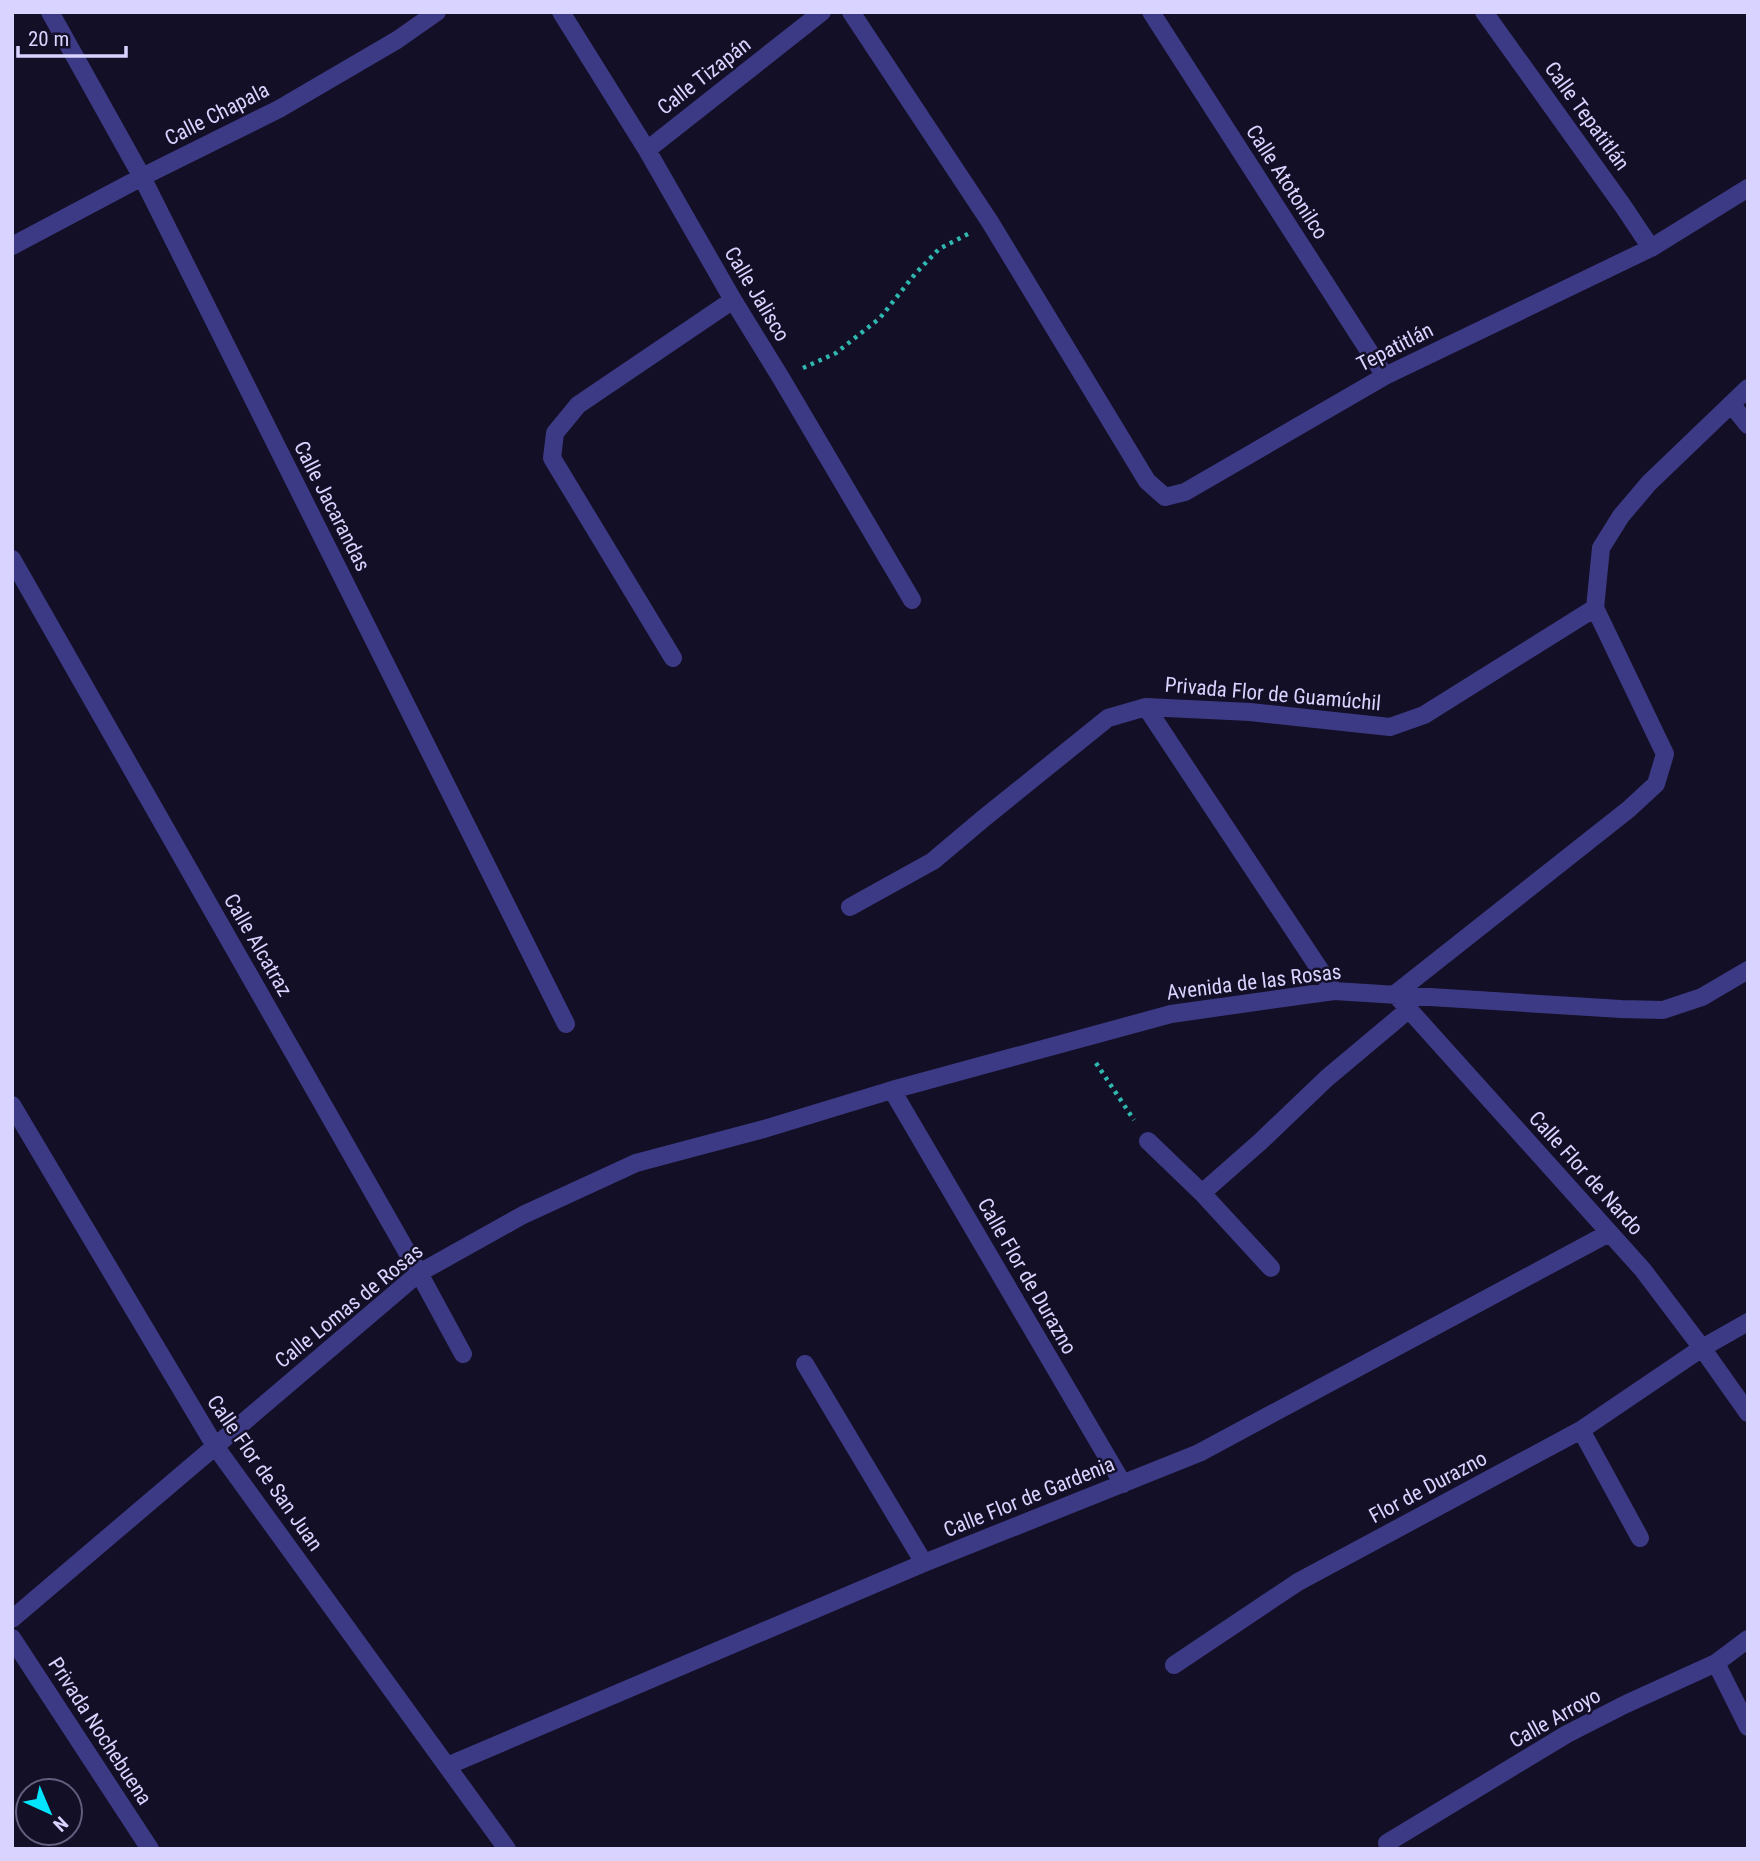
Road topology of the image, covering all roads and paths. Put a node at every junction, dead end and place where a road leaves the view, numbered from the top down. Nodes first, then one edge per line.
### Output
1 (50, 12) edge
2 (437, 12) edge
3 (561, 12) edge
4 (822, 12) edge
5 (851, 12) edge
6 (1151, 12) edge
7 (1484, 12) edge
8 (647, 150) junction
9 (142, 177) junction
10 (1748, 188) edge
11 (990, 222) junction
12 (12, 246) edge
13 (1651, 248) junction
14 (733, 300) junction
15 (1385, 376) junction
16 (781, 378) junction
17 (1748, 388) edge
18 (1731, 404) junction
19 (1748, 425) edge
20 (12, 559) edge
21 (912, 600) dead end
22 (1595, 608) junction
23 (673, 659) dead end
24 (1146, 706) junction
25 (850, 907) dead end
26 (1748, 970) edge
27 (1334, 991) junction
28 (1395, 995) junction
29 (1408, 1010) junction
30 (566, 1024) dead end
31 (1080, 1039) junction
32 (892, 1090) junction
33 (12, 1105) edge
34 (1148, 1141) joint
35 (1202, 1193) junction
36 (1609, 1233) junction
37 (1271, 1268) dead end
38 (419, 1273) junction
39 (1748, 1322) edge
40 (1702, 1348) junction
41 (463, 1354) dead end
42 (805, 1364) dead end
43 (1748, 1413) edge
44 (1581, 1430) junction
45 (215, 1446) junction
46 (1123, 1484) junction
47 (1640, 1538) dead end
48 (924, 1563) junction
49 (12, 1619) edge
50 (12, 1638) edge
51 (1748, 1639) edge
52 (1716, 1663) junction
53 (1174, 1665) dead end
54 (1748, 1727) edge
55 (447, 1766) junction
56 (1387, 1843) dead end
57 (150, 1849) edge
58 (507, 1849) edge

1 - 9 street, Calle Jacarandas
2 - 9 street, Calle Chapala
3 - 8 street, Calle Jalisco
4 - 8 street, Calle Tizapán
5 - 11 street
6 - 15 street, Calle Atotonilco
7 - 13 street, Calle Tepatitlán
8 - 14 street, Calle Jalisco
9 - 12 street, Calle Chapala
9 - 30 street, Calle Jacarandas
10 - 13 street, Tepatitlán
11 - 15 street, Tepatitlán
11 - 16 path
13 - 15 street, Tepatitlán
14 - 16 street, Calle Jalisco
14 - 23 street
16 - 21 street, Calle Jalisco
17 - 18 street
18 - 19 street
18 - 22 street
20 - 38 street, Calle Alcatraz
22 - 24 street, Privada Flor de Guamúchil
22 - 28 street
24 - 25 street
24 - 27 street, Privada Flor de Guamúchil
26 - 28 street, Avenida de las Rosas
27 - 28 street, Avenida de las Rosas
27 - 31 street, Avenida de las Rosas
28 - 29 street, Calle Flor de Nardo
29 - 35 street
29 - 36 street, Calle Flor de Nardo
31 - 32 street, Avenida de las Rosas
31 - 34 path
32 - 38 street, Calle Lomas de Rosas
32 - 46 street, Calle Flor de Durazno
33 - 45 street, Calle Flor de San Juan
34 - 35 street
35 - 37 street
36 - 40 street, Calle Flor de Nardo
36 - 46 street, Calle Flor de Gardenia
38 - 41 street, Calle Alcatraz
38 - 45 street, Calle Lomas de Rosas
39 - 40 street
40 - 43 street, Calle Flor de Nardo
40 - 44 street, Flor de Durazno
42 - 48 street
44 - 47 street
44 - 53 street, Flor de Durazno
45 - 49 street, Calle Lomas de Rosas
45 - 55 street, Calle Flor de San Juan
46 - 48 street, Calle Flor de Gardenia
48 - 55 street, Calle Flor de Gardenia
50 - 57 street, Privada Nochebuena
51 - 52 street, Calle Arroyo
52 - 54 street
52 - 56 street, Calle Arroyo
55 - 58 street, Calle Flor de San Juan

